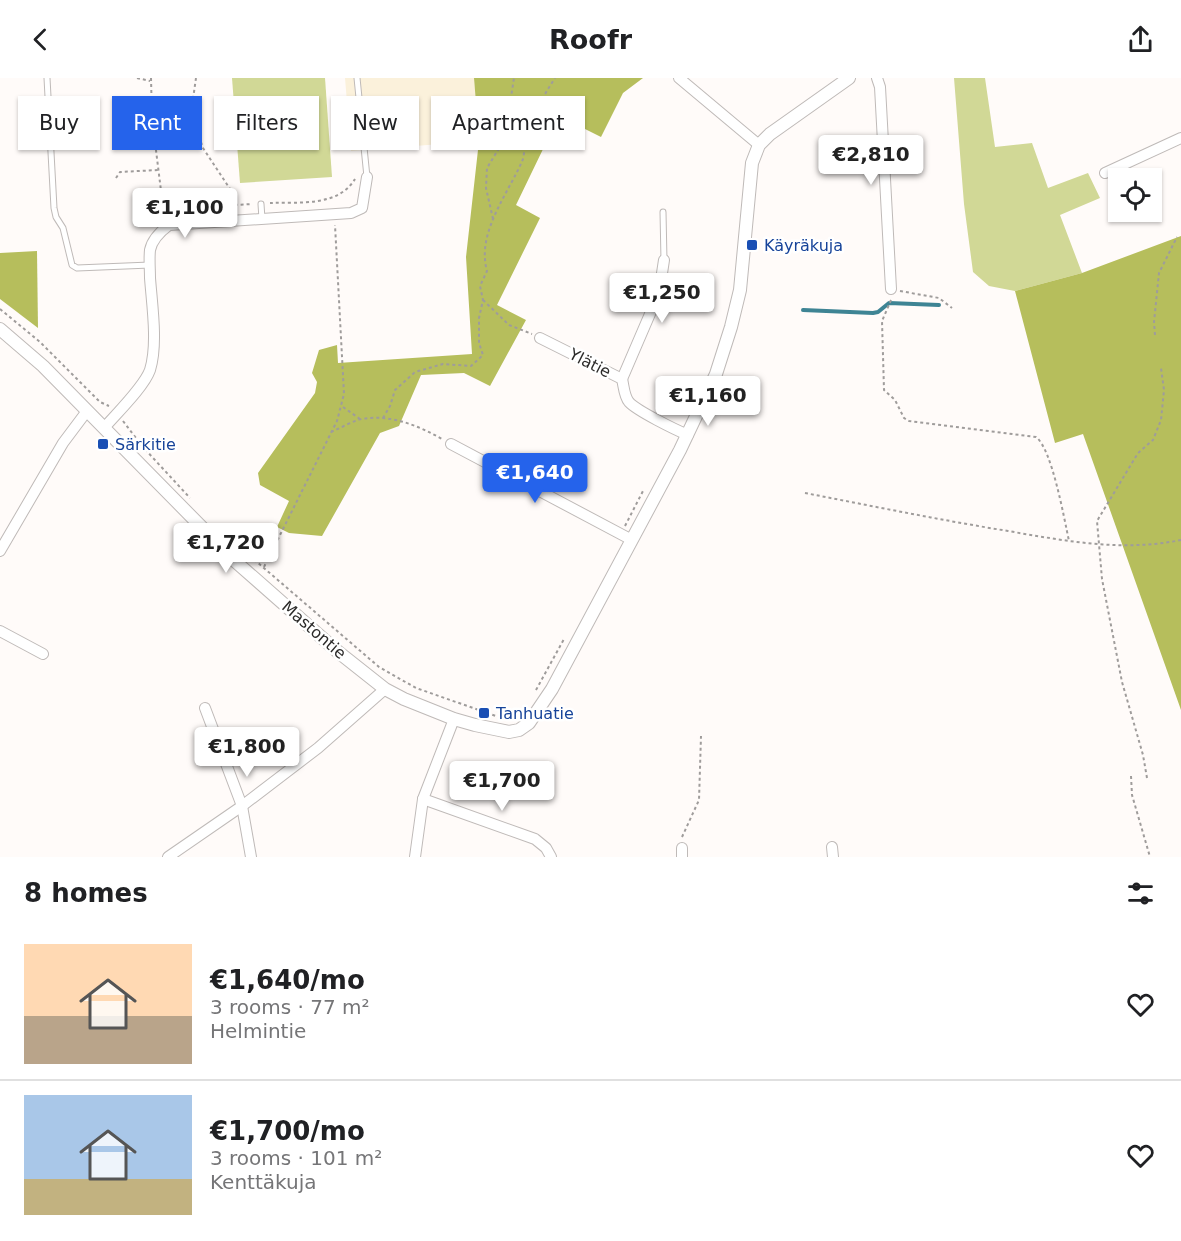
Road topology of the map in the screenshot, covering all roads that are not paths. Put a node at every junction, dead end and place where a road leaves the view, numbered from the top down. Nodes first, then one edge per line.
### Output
1 (47, 78) edge
2 (357, 78) edge
3 (680, 78) edge
4 (877, 78) edge
5 (845, 79) edge
6 (1181, 138) edge
7 (759, 145) junction
8 (1106, 173) dead end
9 (367, 177) joint
10 (261, 204) road end
11 (663, 212) dead end
12 (262, 219) junction
13 (664, 260) joint
14 (150, 265) junction
15 (891, 289) road end
16 (0, 329) edge
17 (540, 338) road end
18 (622, 379) junction
19 (95, 419) junction
20 (688, 435) junction
21 (451, 444) road end
22 (627, 536) junction
23 (0, 551) edge
24 (0, 631) edge
25 (43, 654) dead end
26 (385, 688) junction
27 (205, 708) dead end
28 (454, 719) junction
29 (423, 799) junction
30 (242, 806) junction
31 (168, 857) edge
32 (250, 857) edge
33 (415, 857) edge
34 (551, 857) edge

1 - 14 lane
2 - 9 lane
3 - 7 street
4 - 15 street
5 - 7 street
6 - 8 street
7 - 20 street
9 - 12 street
10 - 12 lane
11 - 13 lane
12 - 14 street
13 - 18 street
14 - 19 street
16 - 19 street, Mastontie
17 - 18 street, Ylätie
18 - 20 street, Ylätie
19 - 23 street
19 - 26 street, Mastontie
20 - 22 street
21 - 22 street
22 - 28 street, Mastontie
24 - 25 street
26 - 28 street, Mastontie
26 - 30 street
27 - 30 street
28 - 29 street
29 - 33 street
29 - 34 street
30 - 31 street
30 - 32 street

